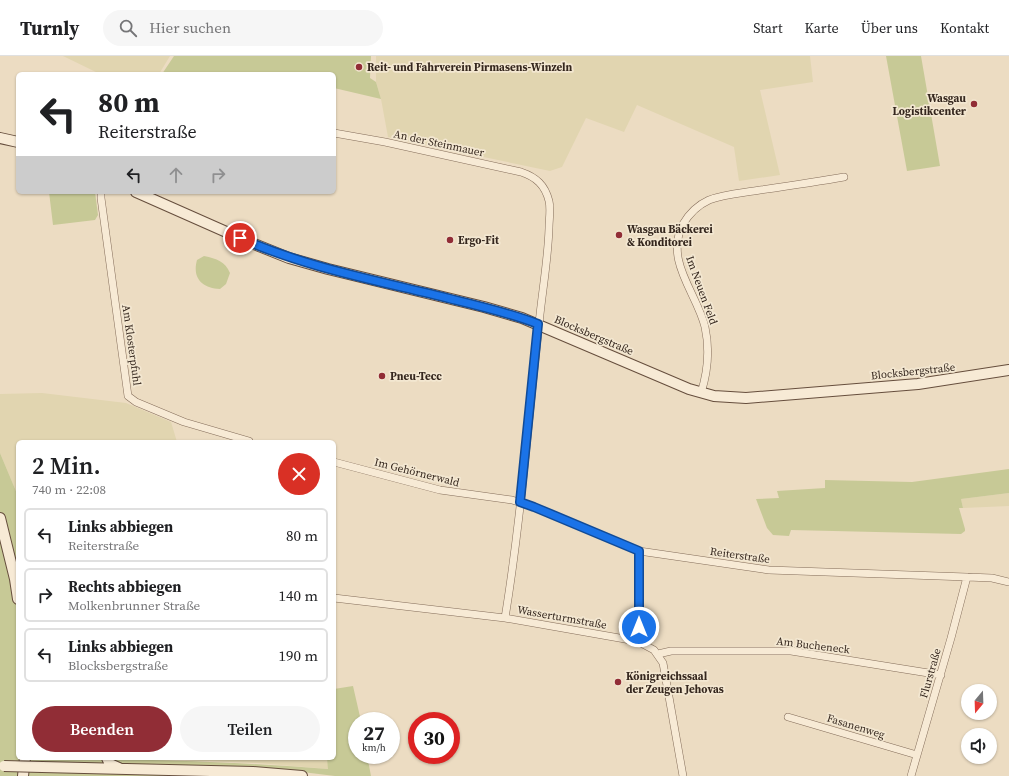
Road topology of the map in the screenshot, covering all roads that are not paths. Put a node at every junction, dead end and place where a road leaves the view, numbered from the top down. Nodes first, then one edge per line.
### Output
1 (336, 133) edge
2 (0, 138) edge
3 (16, 142) edge
4 (844, 177) dead end
5 (102, 194) edge
6 (141, 194) edge
7 (538, 324) junction
8 (1009, 370) edge
9 (701, 393) junction
10 (245, 440) edge
11 (336, 463) edge
12 (520, 502) junction
13 (0, 518) edge
14 (639, 551) junction
15 (967, 577) junction
16 (1009, 582) edge
17 (16, 588) edge
18 (336, 598) edge
19 (504, 618) junction
20 (639, 642) junction
21 (658, 654) junction
22 (941, 674) junction
23 (788, 717) dead end
24 (917, 755) junction
25 (25, 760) edge
26 (98, 760) edge
27 (109, 760) edge
28 (2, 766) edge
29 (89, 768) junction
30 (121, 769) junction
31 (23, 776) edge
32 (298, 776) edge
33 (302, 776) edge
34 (683, 776) edge
35 (911, 776) edge

1 - 7 street, An der Steinmauer
2 - 3 main road
4 - 9 street, Im Neuen Feld
5 - 10 street, Am Klosterpfuhl
6 - 7 main road, Blocksbergstraße
7 - 9 main road, Blocksbergstraße
7 - 12 street
8 - 9 main road, Blocksbergstraße
11 - 12 street, Im Gehörnerwald
12 - 14 street, Reiterstraße
12 - 19 street
13 - 17 main road
14 - 15 street, Reiterstraße
14 - 20 street
15 - 16 street, Reiterstraße
15 - 22 street, Flurstraße
18 - 19 street, Wasserturmstraße
19 - 20 street, Wasserturmstraße
20 - 21 street, Wasserturmstraße
21 - 22 street, Am Bucheneck
21 - 34 street
22 - 24 street, Flurstraße
23 - 24 street, Fasanenweg
24 - 35 street, Flurstraße
25 - 31 main road
26 - 29 main road
27 - 30 main road
28 - 29 main road, bridge
29 - 30 main road
30 - 32 main road
32 - 33 main road

